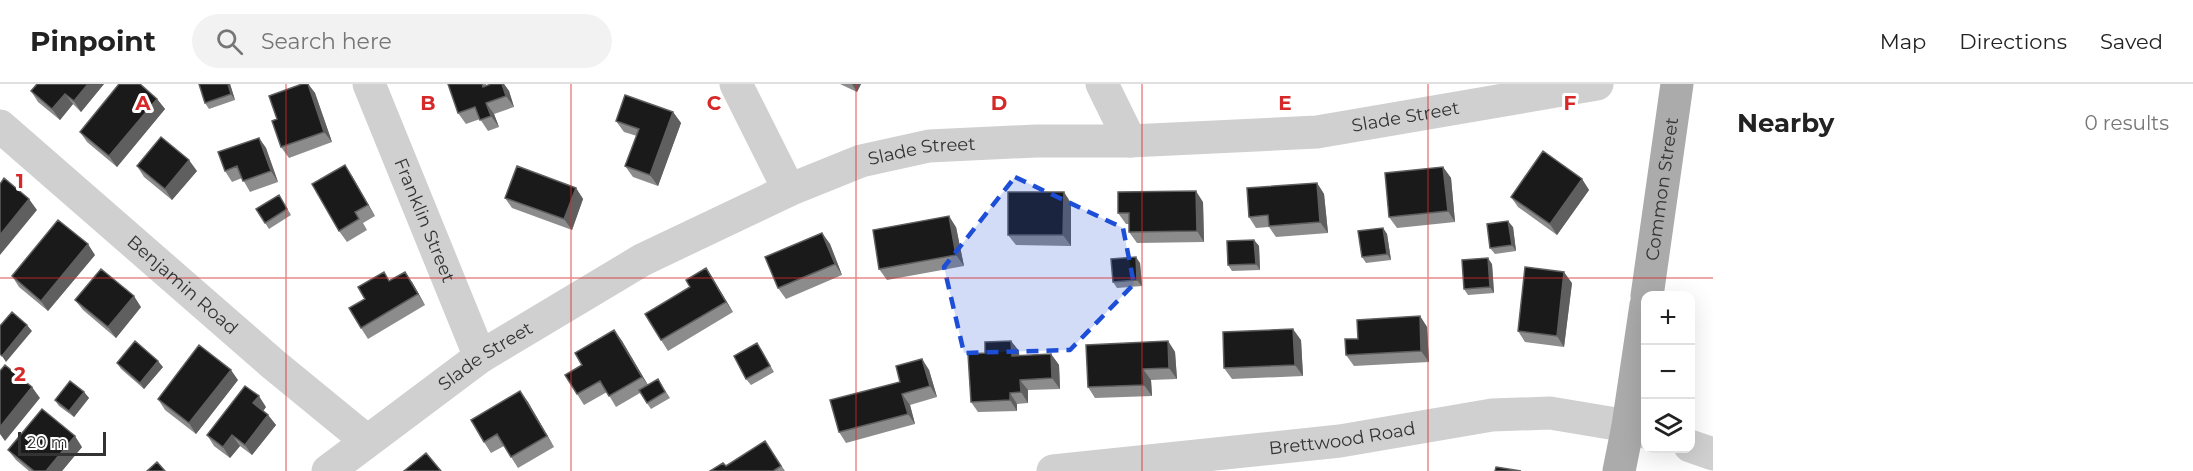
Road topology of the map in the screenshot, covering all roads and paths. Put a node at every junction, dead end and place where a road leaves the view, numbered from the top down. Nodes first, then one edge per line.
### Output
1 (369, 84) edge
2 (735, 84) edge
3 (1102, 84) edge
4 (1597, 84) edge
5 (1677, 84) edge
6 (0, 126) edge
7 (1130, 141) junction
8 (789, 190) junction
9 (1648, 291) edge
10 (1643, 345) edge
11 (480, 357) junction
12 (1637, 429) edge
13 (367, 441) junction
14 (1695, 448) edge
15 (1713, 454) edge
16 (1251, 461) edge
17 (328, 471) edge
18 (1053, 471) edge
19 (1619, 471) edge

1 - 11 street, Franklin Street
2 - 8 street
3 - 7 street
4 - 7 street, Slade Street
5 - 9 main road, Common Street
6 - 13 street, Benjamin Road
7 - 8 street, Slade Street
8 - 11 street, Slade Street
10 - 12 main road
11 - 13 street, Slade Street
12 - 16 street, Brettwood Road
12 - 19 main road
13 - 17 street, Slade Street
14 - 15 street
16 - 18 street, Brettwood Road

